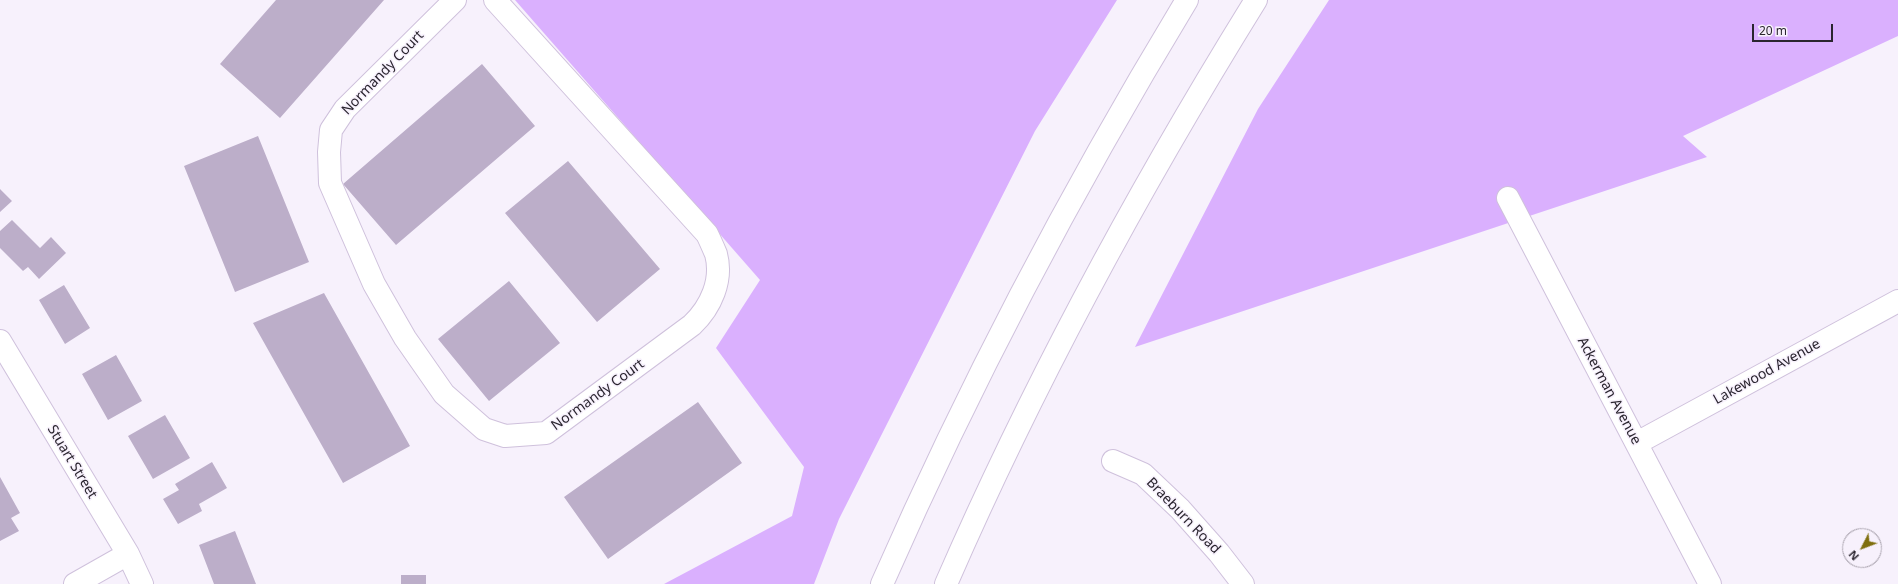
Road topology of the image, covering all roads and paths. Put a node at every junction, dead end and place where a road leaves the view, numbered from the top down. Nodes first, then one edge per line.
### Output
1 (455, 0) edge
2 (495, 0) edge
3 (1187, 0) edge
4 (1256, 0) edge
5 (1508, 198) dead end
6 (1898, 301) edge
7 (0, 341) edge
8 (1637, 443) junction
9 (1113, 461) dead end
10 (128, 554) junction
11 (76, 584) edge
12 (142, 584) edge
13 (882, 584) edge
14 (946, 584) edge
15 (1243, 584) edge
16 (1710, 584) edge

1 - 2 main road, Normandy Court
3 - 13 main road
4 - 14 main road
5 - 8 main road, Ackerman Avenue
6 - 8 main road, Lakewood Avenue
7 - 10 main road, Stuart Street
8 - 16 main road, Ackerman Avenue
9 - 15 main road, Braeburn Road
10 - 11 main road
10 - 12 main road, Stuart Street

